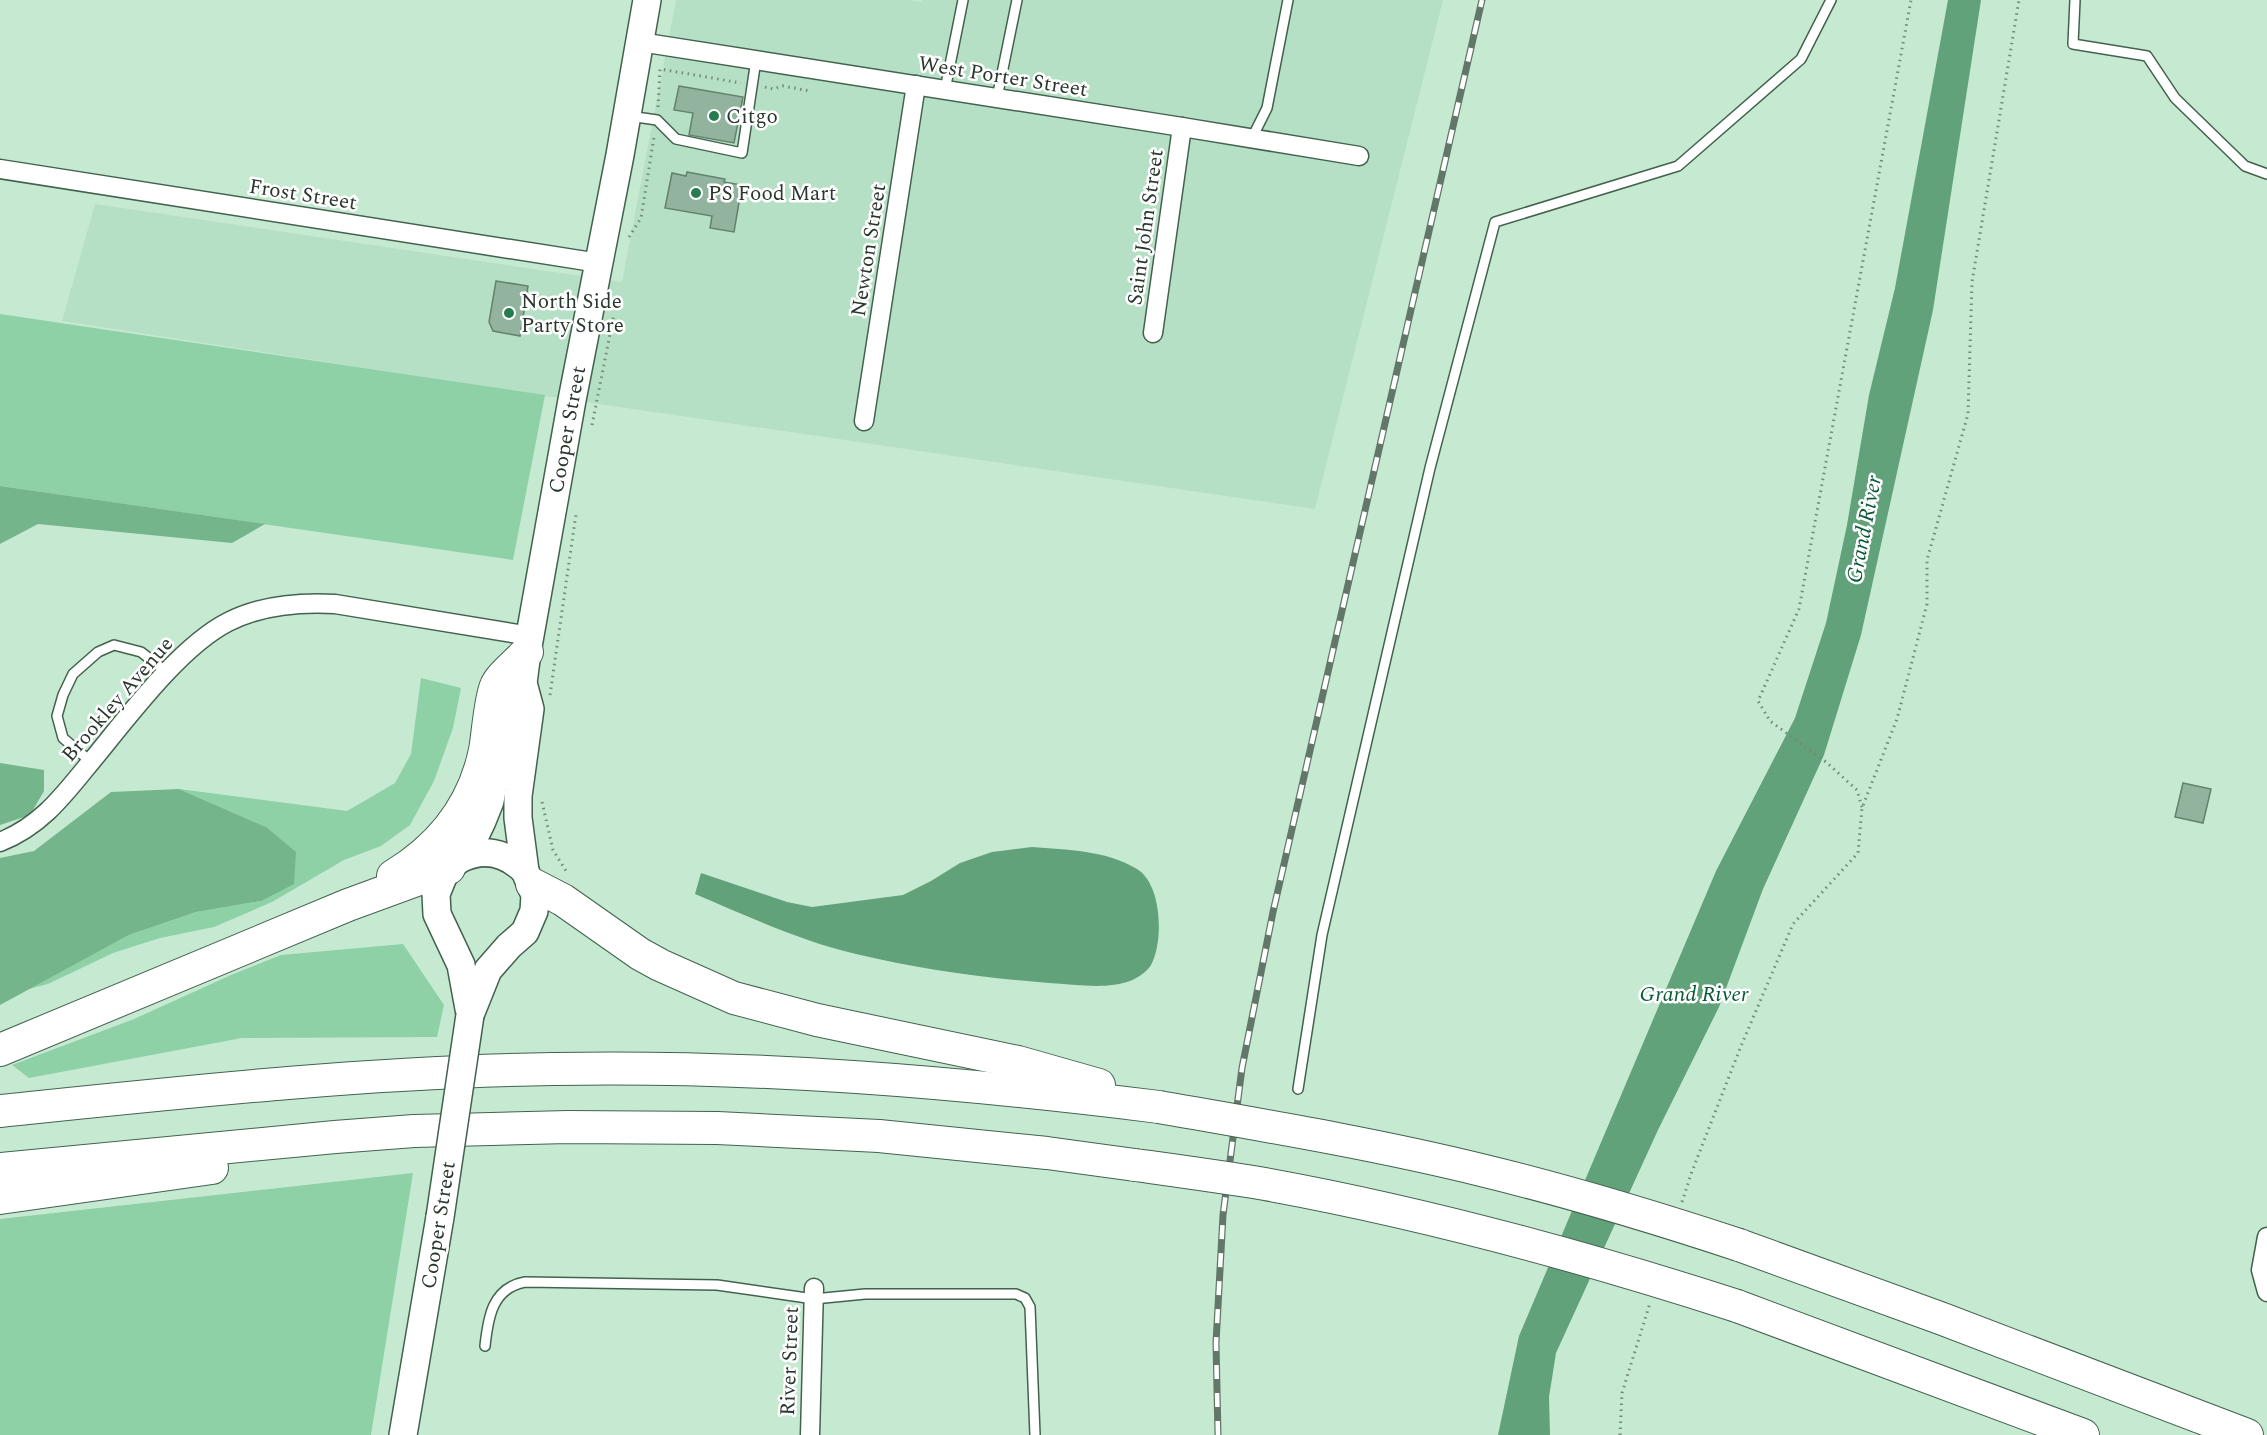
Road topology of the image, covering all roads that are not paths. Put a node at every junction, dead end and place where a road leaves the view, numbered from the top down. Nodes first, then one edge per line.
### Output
1 (647, 0) edge
2 (963, 0) edge
3 (1017, 0) edge
4 (1288, 0) edge
5 (1831, 0) edge
6 (2075, 0) edge
7 (640, 42) junction
8 (756, 60) junction
9 (916, 85) junction
10 (945, 90) junction
11 (998, 98) junction
12 (627, 116) junction
13 (1182, 126) junction
14 (1252, 138) junction
15 (1359, 156) dead end
16 (0, 170) edge
17 (2267, 174) edge
18 (599, 263) junction
19 (1153, 333) dead end
20 (864, 421) dead end
21 (528, 644) junction
22 (168, 673) junction
23 (523, 683) junction
24 (91, 762) junction
25 (0, 842) edge
26 (454, 864) junction
27 (528, 878) junction
28 (348, 904) junction
29 (448, 936) junction
30 (509, 946) junction
31 (470, 1015) junction
32 (0, 1050) edge
33 (1298, 1089) dead end
34 (1159, 1107) junction
35 (0, 1111) edge
36 (483, 1130) junction
37 (0, 1169) edge
38 (0, 1198) edge
39 (2267, 1237) edge
40 (2267, 1292) edge
41 (814, 1294) junction
42 (485, 1346) dead end
43 (403, 1435) edge
44 (810, 1435) edge
45 (1035, 1435) edge
46 (2083, 1435) edge
47 (2247, 1435) edge

1 - 7 main road, Cooper Street
2 - 10 lane
3 - 11 lane
4 - 14 lane
5 - 33 lane
6 - 17 lane
7 - 8 street, West Porter Street
7 - 12 main road, Cooper Street
8 - 9 street, West Porter Street
8 - 12 lane
9 - 10 street, West Porter Street
9 - 20 street, Newton Street
10 - 11 street, West Porter Street
11 - 13 street, West Porter Street
12 - 18 main road, Cooper Street
13 - 14 street, West Porter Street
13 - 19 street, Saint John Street
14 - 15 street, West Porter Street
16 - 18 street, Frost Street
18 - 21 main road, Cooper Street
21 - 22 street, Brookley Avenue
21 - 23 main road, Cooper Street
21 - 28 highway
22 - 24 street, Brookley Avenue
22 - 24 lane
23 - 26 main road, Cooper Street
23 - 27 main road, Cooper Street
24 - 25 street, Brookley Avenue
26 - 27 main road
26 - 28 highway
26 - 29 main road, Cooper Street
27 - 30 main road, Cooper Street
27 - 34 highway
28 - 32 highway
29 - 30 main road
29 - 31 main road, Cooper Street
30 - 31 main road, Cooper Street
31 - 43 main road, Cooper Street, bridge
34 - 35 highway
34 - 47 highway, bridge
36 - 37 highway
36 - 38 highway
36 - 46 highway, bridge
39 - 40 street
41 - 42 lane
41 - 44 street, River Street
41 - 45 lane

